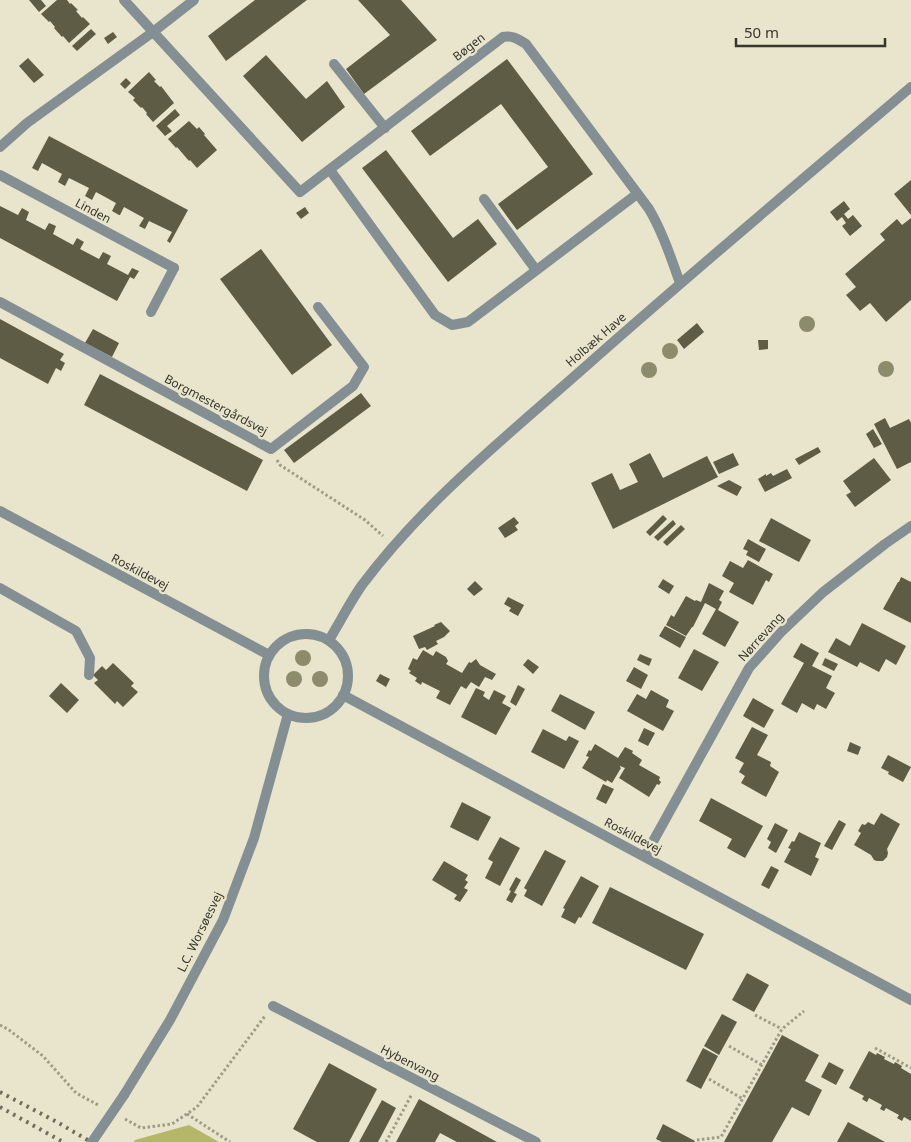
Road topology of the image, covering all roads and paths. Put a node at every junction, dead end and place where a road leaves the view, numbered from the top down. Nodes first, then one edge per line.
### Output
1 (124, 0) edge
2 (194, 0) edge
3 (153, 32) junction
4 (334, 64) dead end
5 (911, 87) edge
6 (385, 128) junction
7 (0, 147) edge
8 (330, 170) junction
9 (0, 176) edge
10 (637, 194) junction
11 (484, 199) dead end
12 (536, 270) junction
13 (680, 283) junction
14 (0, 302) edge
15 (318, 308) dead end
16 (151, 312) dead end
17 (271, 449) junction
18 (0, 511) edge
19 (911, 526) edge
20 (394, 545) junction
21 (0, 588) edge
22 (329, 640) junction
23 (269, 655) junction
24 (89, 676) dead end
25 (343, 695) junction
26 (288, 714) junction
27 (645, 856) junction
28 (911, 1000) edge
29 (273, 1006) dead end
30 (804, 1011) dead end
31 (755, 1015) dead end
32 (782, 1029) junction
33 (729, 1046) dead end
34 (875, 1048) dead end
35 (762, 1065) junction
36 (911, 1068) edge
37 (710, 1079) dead end
38 (419, 1082) junction
39 (743, 1099) junction
40 (186, 1114) dead end
41 (697, 1140) dead end
42 (92, 1142) edge
43 (230, 1142) edge
44 (386, 1142) edge
45 (536, 1142) edge

1 - 3 street
2 - 3 street
3 - 7 street
3 - 8 street, Bøgen
4 - 6 street
5 - 13 street, Holbæk Have
6 - 8 street, Bøgen
6 - 10 street, Bøgen
8 - 12 street
9 - 16 street, Linden
10 - 12 street
10 - 13 street, Bøgen
11 - 12 street
13 - 20 street, Holbæk Have
14 - 17 street, Borgmestergårdsvej
15 - 17 street, Borgmestergårdsvej
17 - 20 path
18 - 23 street, Roskildevej
19 - 27 street, Nørrevang
20 - 22 street, Holbæk Have
21 - 24 street
22 - 23 street
22 - 25 street
23 - 26 street
25 - 26 street
25 - 27 street, Roskildevej
26 - 42 street, L.C. Worsøesvej, bridge
27 - 28 street, Roskildevej
29 - 38 street, Hybenvang
30 - 32 path
31 - 32 path
32 - 35 path
33 - 35 path
34 - 36 path
35 - 39 path
37 - 39 path
38 - 44 path
38 - 45 street, Hybenvang
39 - 41 path
40 - 43 path

